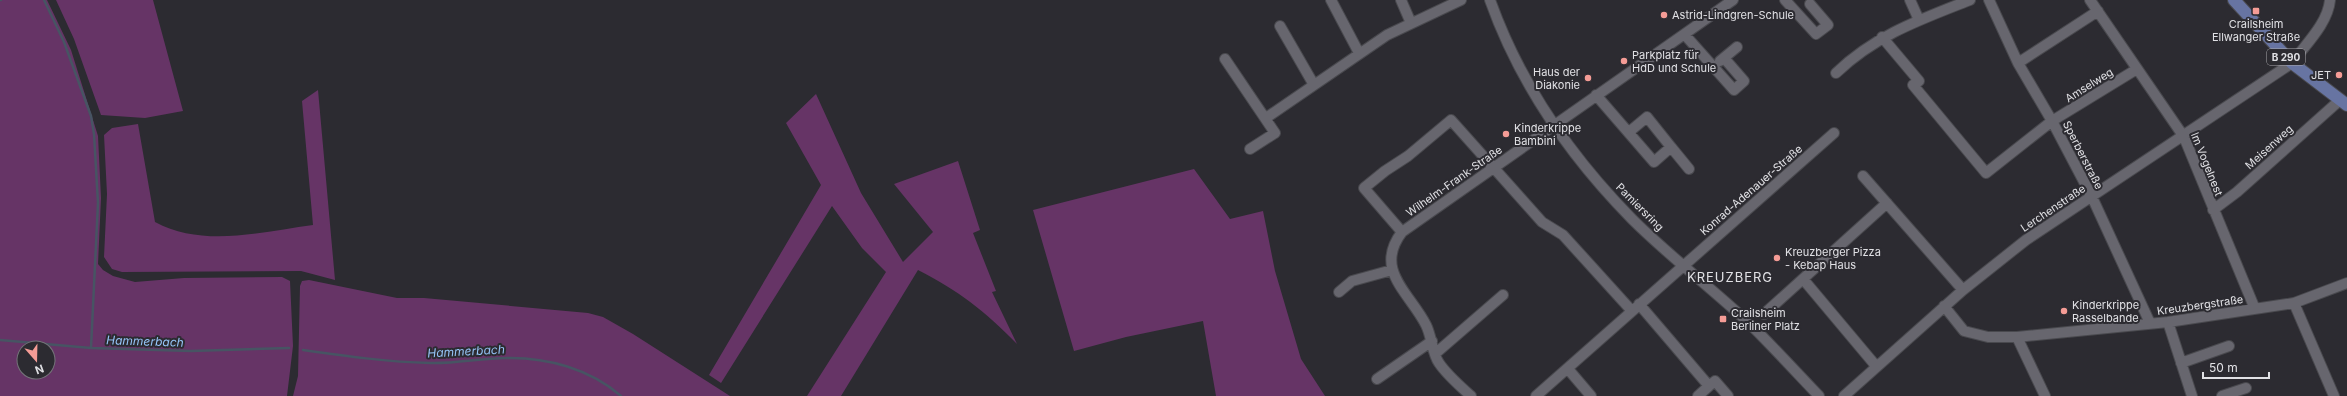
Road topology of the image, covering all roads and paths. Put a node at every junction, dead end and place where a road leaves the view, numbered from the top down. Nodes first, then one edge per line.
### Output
1 (1331, 0) edge
2 (1401, 0) edge
3 (1461, 0) edge
4 (1490, 0) edge
5 (1733, 0) edge
6 (1785, 0) edge
7 (1910, 0) edge
8 (1970, 0) edge
9 (1990, 0) edge
10 (2090, 0) edge
11 (2234, 0) edge
12 (2330, 0) edge
13 (1812, 2) edge
14 (2098, 11) junction
15 (1798, 14) junction
16 (1919, 20) junction
17 (1411, 23) junction
18 (1280, 26) dead end
19 (1685, 35) junction
20 (1882, 37) junction
21 (1736, 47) dead end
22 (1359, 53) junction
23 (1225, 58) dead end
24 (1724, 58) junction
25 (2018, 63) junction
26 (2292, 63) junction
27 (1713, 67) junction
28 (2137, 69) junction
29 (1836, 73) dead end
30 (1314, 85) junction
31 (1596, 96) junction
32 (2343, 102) edge
33 (1266, 118) junction
34 (2052, 121) junction
35 (1553, 126) junction
36 (1628, 132) junction
37 (1834, 133) dead end
38 (2184, 137) junction
39 (1671, 147) junction
40 (1250, 150) dead end
41 (1494, 169) junction
42 (1689, 169) dead end
43 (1863, 176) dead end
44 (2092, 197) junction
45 (1887, 203) junction
46 (2213, 210) junction
47 (1402, 232) junction
48 (1683, 265) junction
49 (1392, 270) junction
50 (1803, 279) junction
51 (2346, 286) edge
52 (1963, 290) junction
53 (1339, 292) dead end
54 (1503, 295) dead end
55 (2294, 303) junction
56 (1944, 306) junction
57 (1635, 307) junction
58 (2255, 309) junction
59 (1764, 314) dead end
60 (2168, 322) junction
61 (2150, 323) junction
62 (2017, 337) junction
63 (1432, 341) junction
64 (2229, 346) dead end
65 (1436, 353) junction
66 (2181, 364) junction
67 (1876, 366) junction
68 (1568, 369) junction
69 (1377, 379) dead end
70 (1709, 386) junction
71 (2246, 388) dead end
72 (1471, 396) edge
73 (1536, 396) edge
74 (1591, 396) edge
75 (1698, 396) edge
76 (1728, 396) edge
77 (1819, 396) edge
78 (1844, 396) edge
79 (2046, 396) edge
80 (2192, 396) edge
81 (2222, 396) edge
82 (2334, 396) edge

1 - 22 street
2 - 17 street
3 - 17 street
4 - 35 street, Pamiersring
5 - 19 street, Wilhelm-Frank-Straße
6 - 15 street
7 - 16 street
8 - 16 street
9 - 25 street, Sperberstraße
10 - 14 street, Im Vogelnest
11 - 26 main road, B 290
12 - 26 street, Lerchenstraße
13 - 15 street
13 - 15 street
14 - 25 street
14 - 28 street, Im Vogelnest
16 - 20 street
17 - 22 street
18 - 30 street
19 - 27 street
19 - 31 street, Wilhelm-Frank-Straße
20 - 29 street
20 - 34 street, Amselweg
21 - 24 street
22 - 30 street
23 - 33 street
24 - 27 street
24 - 27 street
25 - 34 street, Sperberstraße
26 - 32 main road, B 290
26 - 38 street, Lerchenstraße
28 - 34 street, Amselweg
28 - 38 street, Im Vogelnest
30 - 33 street
31 - 35 street, Wilhelm-Frank-Straße
31 - 36 street
32 - 46 street, Meisenweg
33 - 40 street
34 - 44 street, Sperberstraße
35 - 41 street, Wilhelm-Frank-Straße
35 - 48 street, Pamiersring
36 - 39 street
36 - 39 street
37 - 48 street, Konrad-Adenauer-Straße
38 - 44 street, Lerchenstraße
38 - 46 street, Im Vogelnest
39 - 42 street
41 - 47 street, Wilhelm-Frank-Straße
41 - 47 street
41 - 57 street
43 - 45 street
44 - 52 street, Lerchenstraße
44 - 61 street, Sperberstraße
45 - 50 street
45 - 52 street
46 - 58 street, Im Vogelnest
47 - 49 street, Wilhelm-Frank-Straße
48 - 57 street
48 - 77 street, Pamiersring
49 - 53 street
49 - 63 street, Wilhelm-Frank-Straße
50 - 59 street
50 - 67 street
51 - 55 street, Kreuzbergstraße
52 - 56 street, Lerchenstraße
54 - 65 street
55 - 58 street, Kreuzbergstraße
55 - 82 street
56 - 62 street, Kreuzbergstraße
56 - 67 street, Lerchenstraße
57 - 68 street
57 - 70 street
58 - 60 street, Kreuzbergstraße
60 - 61 street, Kreuzbergstraße
60 - 66 street
61 - 62 street, Kreuzbergstraße
62 - 79 street
63 - 65 street, Wilhelm-Frank-Straße
63 - 69 street
64 - 66 street
65 - 72 street, Wilhelm-Frank-Straße
66 - 80 street
67 - 78 street, Lerchenstraße
68 - 73 street
68 - 74 street
70 - 75 street
70 - 76 street
71 - 81 street

